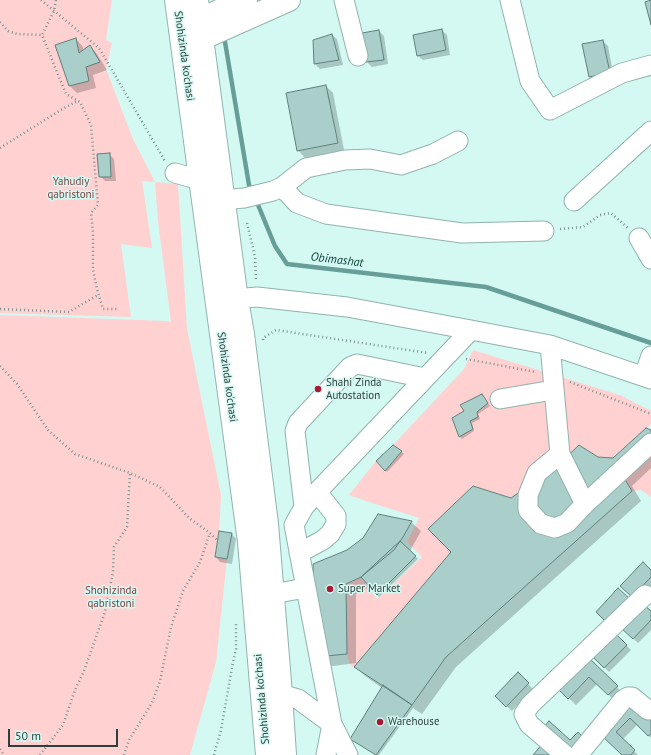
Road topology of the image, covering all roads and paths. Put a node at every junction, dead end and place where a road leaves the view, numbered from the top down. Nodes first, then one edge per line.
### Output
1 (41, 0) edge
2 (56, 0) edge
3 (176, 0) edge
4 (246, 0) edge
5 (289, 0) edge
6 (344, 0) edge
7 (510, 0) edge
8 (54, 11) junction
9 (0, 22) edge
10 (192, 26) edge
11 (42, 36) junction
12 (358, 56) dead end
13 (651, 65) edge
14 (78, 101) junction
15 (651, 131) edge
16 (458, 141) dead end
17 (0, 148) edge
18 (175, 173) joint
19 (200, 180) junction
20 (277, 189) junction
21 (234, 199) junction
22 (574, 201) dead end
23 (544, 231) joint
24 (639, 238) joint
25 (651, 259) edge
26 (98, 295) junction
27 (226, 300) junction
28 (0, 309) edge
29 (119, 309) dead end
30 (471, 330) junction
31 (550, 345) junction
32 (651, 356) edge
33 (0, 366) edge
34 (425, 378) junction
35 (647, 378) edge
36 (553, 390) junction
37 (500, 399) dead end
38 (651, 443) edge
39 (560, 454) junction
40 (130, 473) junction
41 (317, 492) junction
42 (585, 504) junction
43 (304, 507) junction
44 (267, 524) junction
45 (294, 525) junction
46 (210, 533) junction
47 (218, 541) dead end
48 (299, 553) junction
49 (306, 588) junction
50 (272, 594) junction
51 (645, 595) dead end
52 (233, 662) dead end
53 (281, 694) junction
54 (648, 710) dead end
55 (332, 724) junction
56 (0, 749) edge
57 (4, 755) edge
58 (40, 755) edge
59 (124, 755) edge
60 (214, 755) edge
61 (266, 755) edge
62 (284, 755) edge
63 (326, 755) edge
64 (348, 755) edge
65 (565, 755) edge
66 (578, 755) edge

1 - 8 path
2 - 8 path
3 - 10 main road, Shohizinda ko'chasi
4 - 10 main road
5 - 10 main road
6 - 12 street
7 - 13 street
8 - 11 path
8 - 18 path
9 - 11 path
10 - 19 main road, Shohizinda ko'chasi
10 - 21 main road, Shohizinda ko'chasi
11 - 14 path
14 - 17 path
14 - 26 path
15 - 22 street
16 - 20 street
18 - 19 street
19 - 27 main road, Shohizinda ko'chasi
20 - 21 street
20 - 23 street
21 - 27 main road, Shohizinda ko'chasi
23 - 24 path
24 - 25 street
26 - 28 path
26 - 29 path
27 - 30 street
27 - 44 main road, Shohizinda ko'chasi
27 - 61 main road, Shohizinda ko'chasi
30 - 31 street
30 - 34 street
31 - 35 street
31 - 36 street
32 - 35 street
33 - 40 path
34 - 41 street
34 - 43 street
36 - 37 street
36 - 39 street
38 - 42 street
39 - 42 street
39 - 42 street
40 - 46 path
40 - 58 path
41 - 43 street
41 - 48 street
43 - 45 street
44 - 45 street
44 - 50 main road, Shohizinda ko'chasi
45 - 48 street
46 - 47 path
46 - 59 path
48 - 49 street
49 - 50 street
49 - 55 street
50 - 53 main road, Shohizinda ko'chasi
51 - 65 street
52 - 60 path
53 - 55 street
53 - 62 main road, Shohizinda ko'chasi
54 - 66 street
55 - 63 street
55 - 64 street
56 - 57 path

